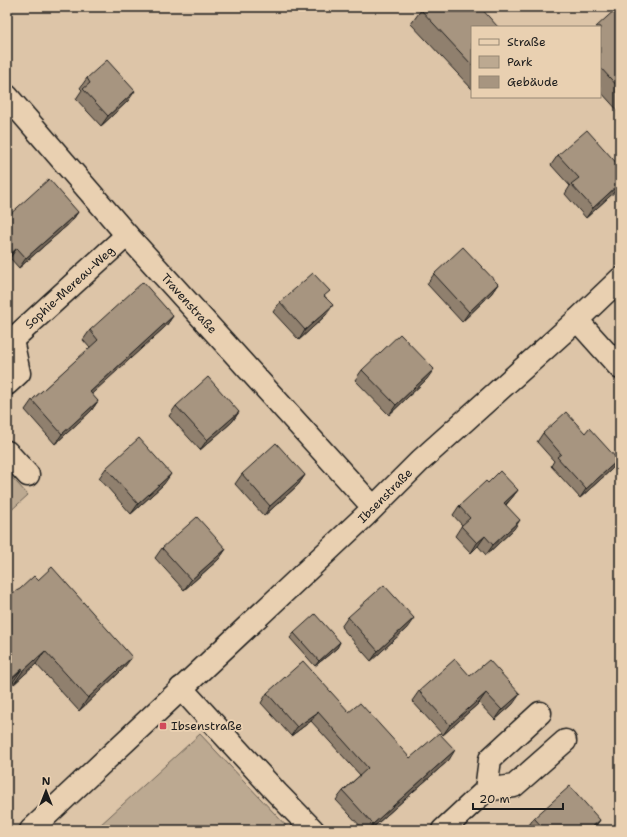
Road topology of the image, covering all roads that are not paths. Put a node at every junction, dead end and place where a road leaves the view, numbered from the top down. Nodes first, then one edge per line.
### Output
1 (7, 96) edge
2 (126, 234) junction
3 (620, 279) edge
4 (577, 320) junction
5 (9, 340) edge
6 (620, 368) edge
7 (7, 384) edge
8 (7, 452) edge
9 (28, 475) dead end
10 (374, 507) junction
11 (181, 688) junction
12 (540, 713) dead end
13 (564, 741) dead end
14 (486, 790) junction
15 (30, 830) edge
16 (313, 830) edge
17 (443, 830) edge

1 - 2 street, Travenstraße
2 - 5 street, Sophie-Mereau-Weg
2 - 10 street, Travenstraße
3 - 4 street, Ibsenstraße
4 - 6 street
4 - 10 street, Ibsenstraße
5 - 7 street, Sophie-Mereau-Weg
8 - 9 street
10 - 11 street, Ibsenstraße
11 - 15 street, Ibsenstraße
11 - 16 street
12 - 14 street
13 - 14 street
14 - 17 street

